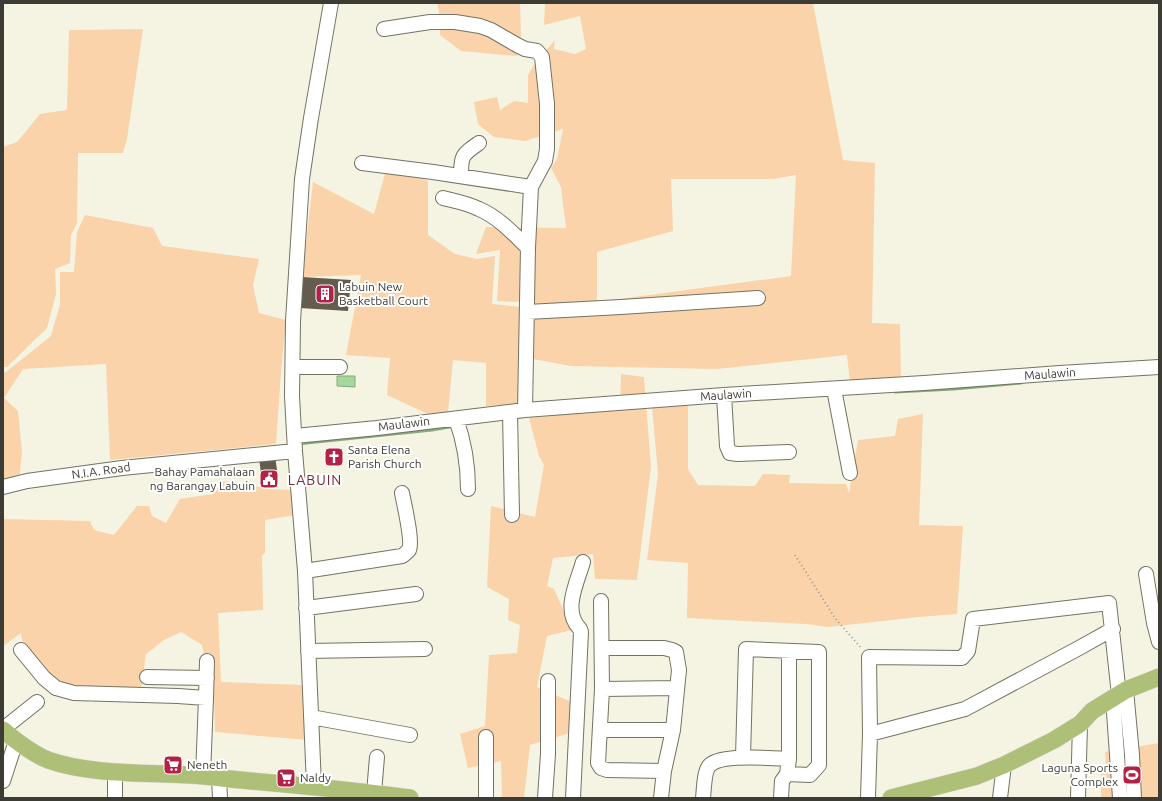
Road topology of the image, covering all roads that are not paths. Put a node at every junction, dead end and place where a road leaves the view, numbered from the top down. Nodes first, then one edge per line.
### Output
1 (331, 3) edge
2 (384, 29) dead end
3 (479, 143) dead end
4 (362, 163) dead end
5 (461, 176) junction
6 (531, 187) junction
7 (443, 198) dead end
8 (528, 248) junction
9 (758, 298) dead end
10 (527, 312) junction
11 (293, 367) junction
12 (340, 367) dead end
13 (1159, 367) edge
14 (834, 389) junction
15 (724, 395) junction
16 (525, 410) junction
17 (510, 412) junction
18 (456, 418) junction
19 (295, 436) junction
20 (295, 451) junction
21 (789, 452) dead end
22 (850, 473) dead end
23 (3, 487) edge
24 (468, 489) dead end
25 (402, 493) dead end
26 (512, 515) dead end
27 (583, 562) dead end
28 (305, 570) junction
29 (1146, 574) dead end
30 (416, 594) dead end
31 (601, 602) dead end
32 (306, 608) junction
33 (1156, 622) edge
34 (1113, 629) junction
35 (1159, 642) edge
36 (602, 648) junction
37 (425, 649) dead end
38 (21, 650) dead end
39 (308, 651) junction
40 (789, 651) junction
41 (207, 661) dead end
42 (147, 677) dead end
43 (1159, 677) edge
44 (207, 678) junction
45 (548, 681) dead end
46 (676, 688) junction
47 (602, 689) junction
48 (1119, 694) junction
49 (206, 698) junction
50 (37, 702) dead end
51 (311, 717) junction
52 (1080, 724) junction
53 (3, 730) edge
54 (601, 730) junction
55 (673, 730) junction
56 (870, 734) junction
57 (410, 735) dead end
58 (486, 737) dead end
59 (16, 741) junction
60 (377, 756) dead end
61 (743, 757) junction
62 (789, 759) junction
63 (1004, 765) junction
64 (664, 771) junction
65 (115, 772) junction
66 (1133, 773) junction
67 (787, 774) junction
68 (1119, 775) junction
69 (203, 776) junction
70 (219, 778) junction
71 (3, 781) edge
72 (314, 786) junction
73 (374, 793) junction
74 (115, 798) edge
75 (220, 798) edge
76 (410, 798) edge
77 (486, 798) edge
78 (544, 798) edge
79 (573, 798) edge
80 (661, 798) edge
81 (704, 798) edge
82 (781, 798) edge
83 (868, 798) edge
84 (891, 798) edge
85 (1000, 798) edge
86 (1078, 798) edge
87 (1120, 798) edge
88 (1134, 798) edge

1 - 11 street
2 - 6 street
3 - 5 street
4 - 5 street
5 - 6 street
6 - 8 street
7 - 8 street
8 - 10 street
9 - 10 street
10 - 16 street
11 - 12 street
11 - 19 street
13 - 14 street, Maulawin
14 - 15 street, Maulawin
14 - 22 street
15 - 16 street, Maulawin
15 - 21 street
16 - 17 street, Maulawin
17 - 18 street, Maulawin
17 - 26 street
18 - 19 street, Maulawin
18 - 24 street
19 - 20 street
20 - 23 street, N.I.A. Road
20 - 28 street
25 - 28 street
27 - 79 street
28 - 32 street
29 - 33 street
30 - 32 street
31 - 36 street
32 - 39 street
33 - 35 street
34 - 48 street
34 - 56 street
34 - 56 street
36 - 46 street
36 - 47 street
37 - 39 street
38 - 49 street
39 - 51 street
40 - 61 street
40 - 62 street
40 - 67 street
41 - 44 street
42 - 44 street
43 - 48 main road
44 - 49 street
45 - 78 street
46 - 47 street
46 - 55 street
47 - 54 street
48 - 52 main road
48 - 66 street
48 - 68 street
49 - 69 street
50 - 53 street
51 - 57 street
51 - 72 street
52 - 63 main road
52 - 86 street
53 - 59 main road
54 - 55 street
54 - 64 street
55 - 64 street
56 - 83 street
58 - 77 street
59 - 65 main road
59 - 71 street
60 - 73 street
61 - 62 street
61 - 81 street
62 - 67 street
63 - 84 main road
63 - 85 street
64 - 80 street
65 - 69 main road
65 - 74 street
66 - 68 street
66 - 88 street
67 - 82 street
68 - 87 street
69 - 70 main road
70 - 72 main road
70 - 75 street
72 - 73 main road
73 - 76 main road

